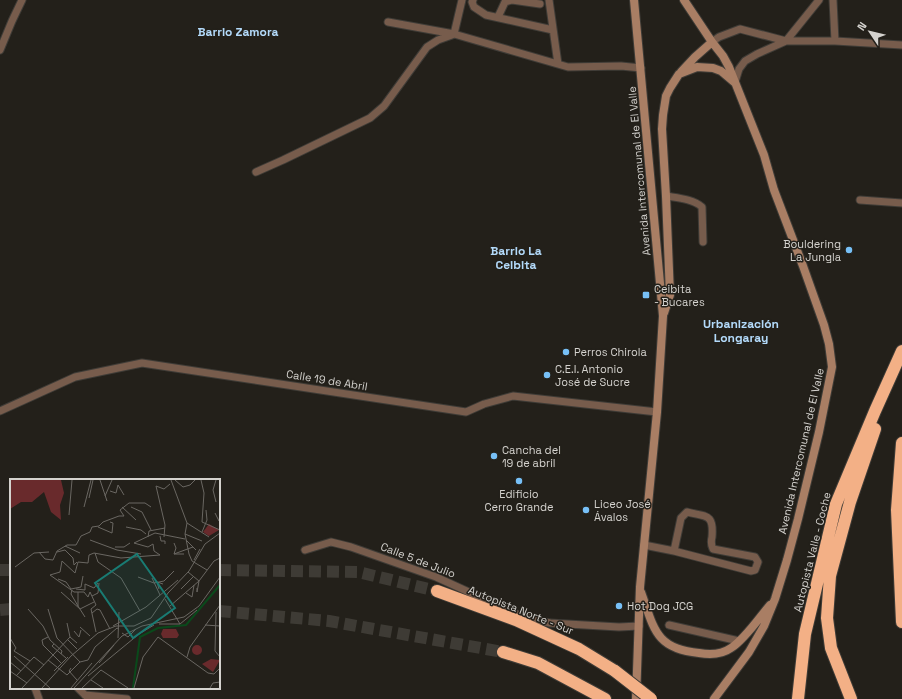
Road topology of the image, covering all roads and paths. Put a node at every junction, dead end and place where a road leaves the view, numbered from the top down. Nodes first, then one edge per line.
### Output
1 (22, 0) edge
2 (462, 0) edge
3 (472, 0) edge
4 (550, 0) edge
5 (634, 0) edge
6 (684, 0) edge
7 (819, 0) edge
8 (833, 0) edge
9 (540, 4) dead end
10 (498, 17) junction
11 (388, 22) dead end
12 (554, 30) junction
13 (454, 34) junction
14 (786, 41) junction
15 (835, 41) junction
16 (712, 42) junction
17 (902, 45) edge
18 (0, 50) edge
19 (558, 64) junction
20 (641, 68) junction
21 (679, 74) junction
22 (735, 82) junction
23 (256, 172) dead end
24 (666, 196) junction
25 (860, 200) dead end
26 (902, 203) edge
27 (702, 242) dead end
28 (663, 316) junction
29 (902, 351) edge
30 (0, 411) edge
31 (875, 411) junction
32 (657, 412) junction
33 (902, 443) edge
34 (644, 545) junction
35 (305, 550) dead end
36 (674, 551) junction
37 (640, 588) junction
38 (437, 591) tunnel mouth
39 (775, 599) junction
40 (902, 622) edge
41 (669, 625) dead end
42 (639, 626) junction
43 (739, 641) junction
44 (503, 652) tunnel mouth
45 (34, 689) edge
46 (79, 689) edge
47 (88, 697) edge
48 (39, 699) edge
49 (127, 699) edge
50 (605, 699) edge
51 (636, 699) edge
52 (651, 699) edge
53 (714, 699) edge
54 (798, 699) edge
55 (851, 699) edge

1 - 18 street
2 - 13 street
3 - 10 street
4 - 12 street
5 - 20 main road, Avenida Intercomunal de El Valle
6 - 16 main road, Avenida Intercomunal de El Valle
7 - 14 street
8 - 15 street
9 - 10 street
10 - 12 street
11 - 13 street
12 - 19 street
13 - 19 street
13 - 23 street
14 - 15 street
14 - 16 street
14 - 22 street
15 - 17 street
16 - 21 main road
16 - 22 main road, Avenida Intercomunal de El Valle
19 - 20 street
20 - 28 main road, Avenida Intercomunal de El Valle
21 - 22 main road
21 - 24 main road
22 - 39 main road, Avenida Intercomunal de El Valle
24 - 27 street
24 - 28 main road
25 - 26 street
28 - 32 main road, Avenida Intercomunal de El Valle
29 - 31 highway, Autopista Valle - Coche
30 - 32 street, Calle 19 de Abril
31 - 54 highway, Autopista Valle - Coche
31 - 55 highway
32 - 34 main road, Avenida Intercomunal de El Valle
33 - 40 highway
34 - 36 street
34 - 37 main road, Avenida Intercomunal de El Valle
35 - 42 street, Calle 5 de Julio
36 - 36 street
37 - 42 main road, Avenida Intercomunal de El Valle
37 - 43 main road
38 - 52 highway, Autopista Norte - Sur, bridge
39 - 43 main road
39 - 53 main road, Avenida Intercomunal de El Valle
41 - 43 street
42 - 51 main road, Avenida Intercomunal de El Valle
44 - 50 highway
45 - 48 street
46 - 47 street
47 - 49 street

